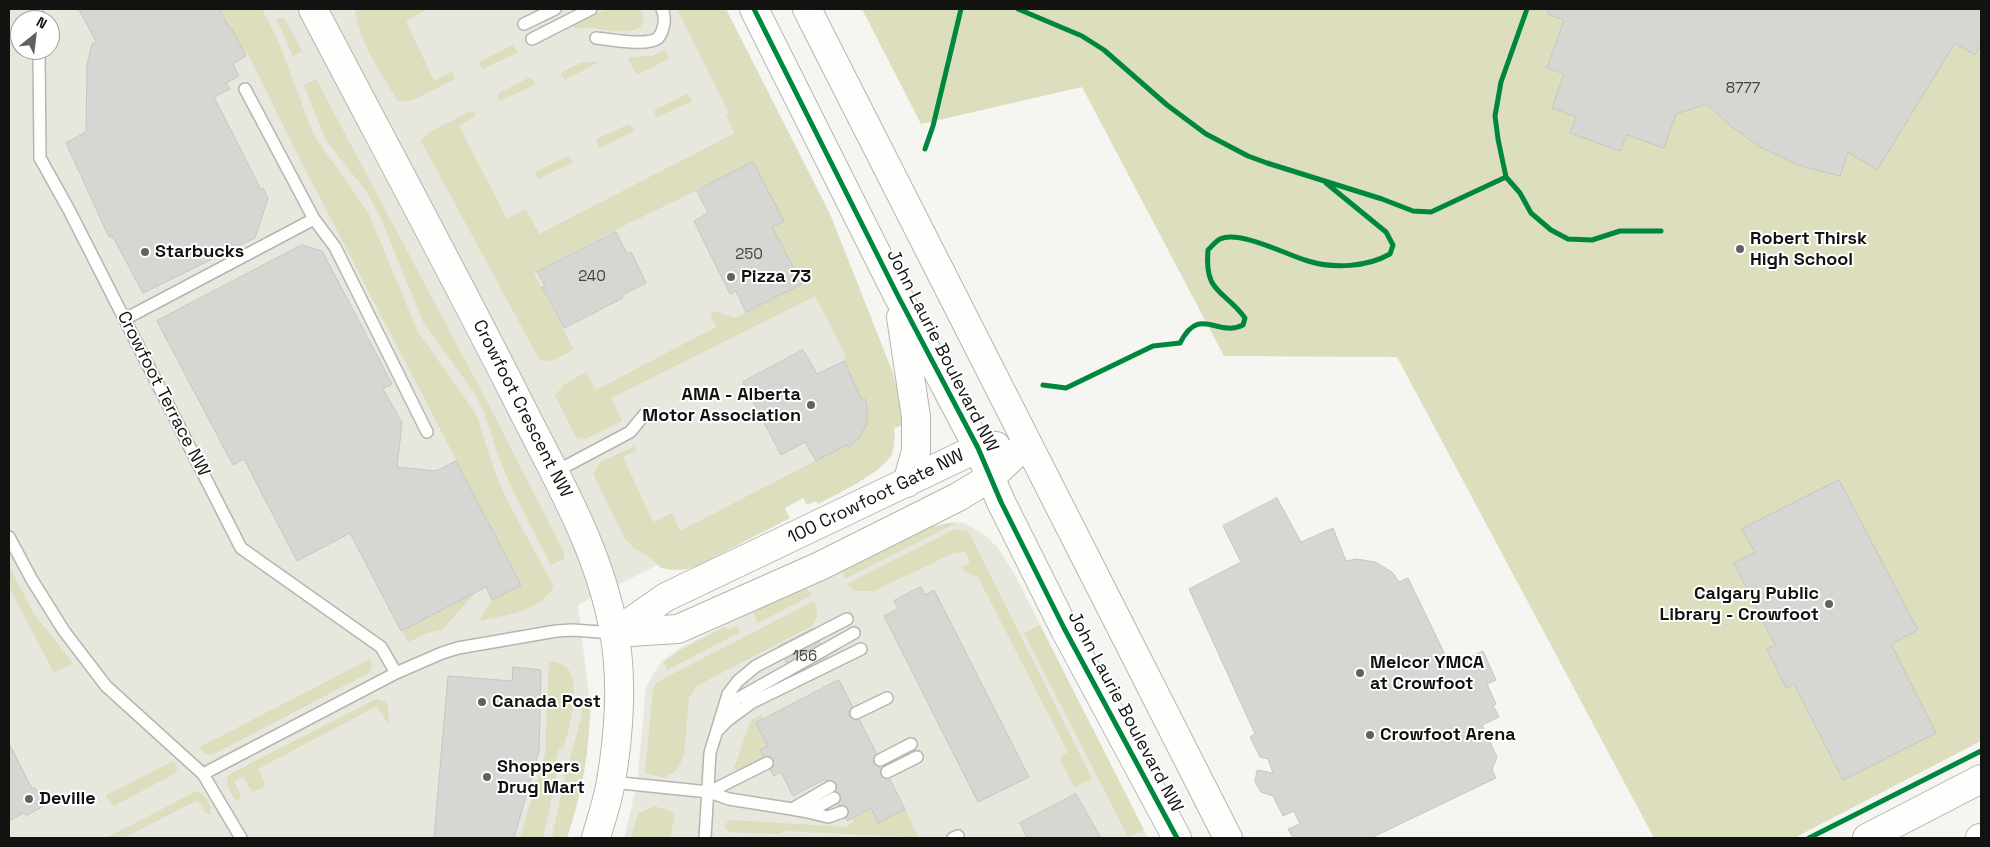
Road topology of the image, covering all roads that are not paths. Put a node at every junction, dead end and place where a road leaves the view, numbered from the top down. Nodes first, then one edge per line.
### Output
1 (313, 9) edge
2 (556, 9) edge
3 (591, 9) edge
4 (662, 9) edge
5 (754, 9) edge
6 (806, 9) edge
7 (524, 24) dead end
8 (596, 38) dead end
9 (532, 39) dead end
10 (39, 60) edge
11 (246, 89) dead end
12 (314, 219) junction
13 (897, 294) junction
14 (124, 319) junction
15 (645, 414) dead end
16 (427, 432) dead end
17 (1027, 443) junction
18 (978, 448) junction
19 (555, 472) junction
20 (990, 477) junction
21 (907, 483) junction
22 (9, 537) edge
23 (847, 619) dead end
24 (614, 632) junction
25 (854, 634) dead end
26 (862, 650) dead end
27 (396, 673) junction
28 (887, 698) dead end
29 (856, 713) dead end
30 (721, 717) junction
31 (716, 732) junction
32 (911, 744) dead end
33 (917, 757) dead end
34 (880, 760) dead end
35 (767, 763) dead end
36 (887, 772) dead end
37 (203, 774) junction
38 (1981, 779) edge
39 (611, 782) junction
40 (830, 787) dead end
41 (709, 792) junction
42 (834, 798) dead end
43 (792, 808) junction
44 (808, 812) junction
45 (842, 812) dead end
46 (241, 838) edge
47 (596, 838) edge
48 (705, 838) edge
49 (1177, 838) edge
50 (1228, 838) edge
51 (1867, 838) edge

1 - 19 street, Crowfoot Crescent NW
2 - 7 lane
3 - 9 lane
4 - 8 lane
5 - 13 street, John Laurie Boulevard NW
6 - 17 street, John Laurie Boulevard NW
10 - 14 lane, Crowfoot Terrace NW
11 - 12 lane
12 - 14 lane
12 - 16 lane
13 - 18 street, John Laurie Boulevard NW
13 - 21 street
14 - 27 lane, Crowfoot Terrace NW
15 - 19 lane
17 - 18 street, 100 Crowfoot Gate NW
17 - 20 street, 100 Crowfoot Gate NW
17 - 50 street, John Laurie Boulevard NW
18 - 20 street, John Laurie Boulevard NW
18 - 21 street, 100 Crowfoot Gate NW
19 - 24 street, Crowfoot Crescent NW
20 - 24 street, 100 Crowfoot Gate NW
20 - 49 street, John Laurie Boulevard NW
21 - 24 street, 100 Crowfoot Gate NW
22 - 37 lane
23 - 30 lane
24 - 27 lane
24 - 39 street, Crowfoot Crescent NW
25 - 30 lane
26 - 31 lane
27 - 37 lane
28 - 29 lane
30 - 31 lane
31 - 41 lane
32 - 34 lane
33 - 36 lane
35 - 41 lane
37 - 46 lane
38 - 51 street
39 - 41 lane
39 - 47 street, Crowfoot Crescent NW
40 - 43 lane
41 - 43 lane
41 - 48 lane
42 - 44 lane
43 - 44 lane
44 - 45 lane

